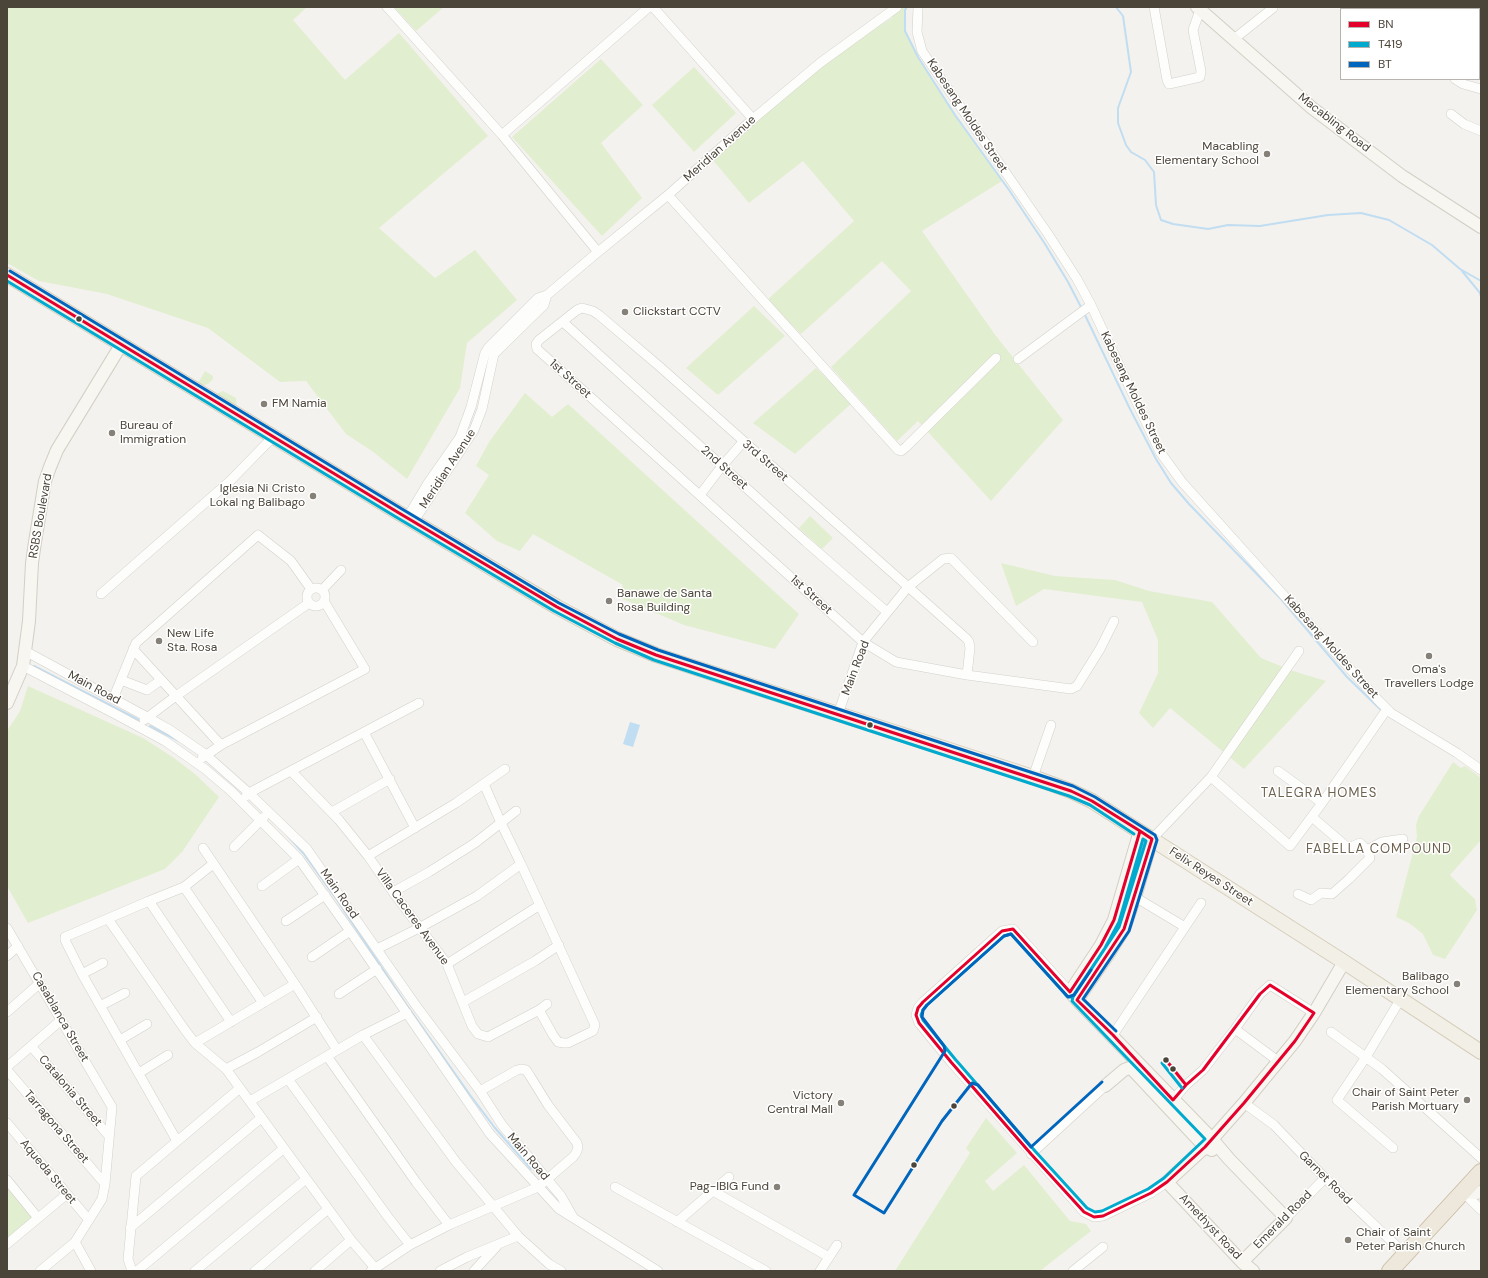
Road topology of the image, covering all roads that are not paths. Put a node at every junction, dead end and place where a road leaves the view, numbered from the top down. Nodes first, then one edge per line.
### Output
1 (387, 7) edge
2 (649, 7) edge
3 (653, 7) edge
4 (897, 7) edge
5 (918, 7) edge
6 (1154, 7) edge
7 (1272, 7) edge
8 (1198, 8) edge
9 (1234, 39) junction
10 (1457, 80) edge
11 (1481, 89) edge
12 (1451, 114) dead end
13 (753, 119) junction
14 (1479, 132) edge
15 (502, 135) junction
16 (668, 195) junction
17 (1481, 227) edge
18 (598, 252) junction
19 (7, 275) edge
20 (1086, 308) junction
21 (563, 322) junction
22 (121, 345) junction
23 (537, 349) joint
24 (996, 358) dead end
25 (1018, 359) dead end
26 (273, 437) junction
27 (743, 442) junction
28 (722, 466) junction
29 (700, 495) junction
30 (410, 520) junction
31 (340, 570) dead end
32 (908, 587) junction
33 (311, 589) junction
34 (322, 590) junction
35 (101, 594) dead end
36 (324, 601) junction
37 (309, 603) junction
38 (887, 612) junction
39 (1114, 620) dead end
40 (863, 642) junction
41 (1033, 642) dead end
42 (133, 649) junction
43 (25, 651) junction
44 (1299, 651) dead end
45 (23, 666) junction
46 (968, 674) junction
47 (121, 680) junction
48 (161, 680) junction
49 (176, 696) junction
50 (113, 699) junction
51 (7, 703) edge
52 (419, 704) dead end
53 (1386, 712) junction
54 (838, 714) junction
55 (147, 717) junction
56 (1051, 725) dead end
57 (141, 728) junction
58 (364, 732) junction
59 (221, 745) junction
60 (205, 754) junction
61 (197, 763) junction
62 (505, 769) dead end
63 (1481, 770) edge
64 (291, 771) junction
65 (1278, 771) dead end
66 (1032, 777) junction
67 (1211, 777) junction
68 (390, 779) junction
69 (484, 784) junction
70 (249, 793) junction
71 (241, 801) junction
72 (1322, 804) junction
73 (516, 811) dead end
74 (269, 812) junction
75 (332, 812) junction
76 (1312, 816) junction
77 (261, 821) junction
78 (501, 823) junction
79 (415, 828) junction
80 (1140, 831) junction
81 (1152, 839) junction
82 (1403, 839) dead end
83 (203, 848) dead end
84 (234, 848) dead end
85 (1367, 850) junction
86 (368, 856) junction
87 (299, 859) junction
88 (212, 864) junction
89 (521, 864) junction
90 (262, 886) dead end
91 (184, 887) junction
92 (393, 892) junction
93 (1298, 894) dead end
94 (325, 895) junction
95 (1138, 899) junction
96 (149, 901) junction
97 (1201, 903) dead end
98 (540, 905) junction
99 (108, 919) junction
100 (286, 921) dead end
101 (1185, 927) junction
102 (7, 928) edge
103 (419, 928) junction
104 (350, 931) junction
105 (559, 945) junction
106 (18, 946) junction
107 (377, 949) junction
108 (7, 956) edge
109 (312, 957) dead end
110 (1344, 962) junction
111 (103, 963) dead end
112 (447, 964) junction
113 (377, 969) junction
114 (82, 974) junction
115 (40, 983) junction
116 (295, 984) junction
117 (125, 993) dead end
118 (339, 994) dead end
119 (1073, 996) junction
120 (1400, 1000) junction
121 (463, 1002) junction
122 (263, 1003) junction
123 (547, 1004) dead end
124 (100, 1006) junction
125 (539, 1010) junction
126 (7, 1012) edge
127 (407, 1013) junction
128 (1314, 1013) junction
129 (317, 1017) junction
130 (61, 1020) junction
131 (231, 1022) junction
132 (147, 1024) dead end
133 (1235, 1029) junction
134 (1331, 1032) dead end
135 (363, 1035) junction
136 (1112, 1035) junction
137 (120, 1040) junction
138 (195, 1042) junction
139 (31, 1046) junction
140 (1122, 1046) junction
141 (337, 1050) junction
142 (1481, 1052) edge
143 (168, 1055) dead end
144 (327, 1056) junction
145 (1366, 1057) junction
146 (1278, 1061) junction
147 (7, 1068) edge
148 (226, 1069) junction
149 (139, 1073) junction
150 (288, 1079) junction
151 (1105, 1086) junction
152 (240, 1088) junction
153 (480, 1091) junction
154 (1173, 1100) junction
155 (250, 1101) junction
156 (1244, 1103) junction
157 (261, 1118) junction
158 (7, 1123) edge
159 (109, 1136) junction
160 (177, 1141) junction
161 (1208, 1143) junction
162 (1393, 1148) dead end
163 (283, 1149) junction
164 (1032, 1154) junction
165 (1481, 1158) edge
166 (729, 1177) dead end
167 (1325, 1178) junction
168 (547, 1179) junction
169 (7, 1180) edge
170 (306, 1180) junction
171 (1167, 1182) junction
172 (1479, 1183) edge
173 (105, 1184) junction
174 (538, 1187) junction
175 (615, 1187) dead end
176 (713, 1191) junction
177 (1463, 1192) junction
178 (67, 1194) junction
179 (493, 1206) junction
180 (328, 1209) junction
181 (1481, 1210) edge
182 (38, 1218) junction
183 (1286, 1218) junction
184 (89, 1220) junction
185 (574, 1220) junction
186 (677, 1222) junction
187 (449, 1225) junction
188 (130, 1228) junction
189 (518, 1236) junction
190 (351, 1240) junction
191 (75, 1242) junction
192 (7, 1244) edge
193 (498, 1244) junction
194 (410, 1245) junction
195 (837, 1245) dead end
196 (1103, 1247) dead end
197 (1405, 1254) junction
198 (829, 1257) junction
199 (1242, 1262) junction
200 (549, 1264) junction
201 (373, 1269) edge
202 (40, 1271) edge
203 (91, 1271) edge
204 (132, 1271) edge
205 (138, 1271) edge
206 (195, 1271) edge
207 (255, 1271) edge
208 (315, 1271) edge
209 (440, 1271) edge
210 (474, 1271) edge
211 (542, 1271) edge
212 (561, 1271) edge
213 (658, 1271) edge
214 (766, 1271) edge
215 (820, 1271) edge
216 (1073, 1271) edge
217 (1253, 1271) edge
218 (1390, 1271) edge

1 - 15 street
2 - 15 street
3 - 13 street
4 - 13 street, Meridian Avenue
5 - 20 street, Kabesang Moldes Street
6 - 8 street
7 - 9 street
8 - 9 street, Macabling Road
9 - 17 street, Macabling Road
10 - 11 street
12 - 14 street
13 - 16 street, Meridian Avenue
15 - 18 street
16 - 18 street, Meridian Avenue
16 - 24 street
18 - 30 street, Meridian Avenue
19 - 22 main road, Felix Reyes Street
20 - 25 street
20 - 53 street, Kabesang Moldes Street
21 - 23 street, 3rd Street
21 - 27 street, 3rd Street
21 - 28 street, 2nd Street
22 - 26 main road, Felix Reyes Street
22 - 43 street, RSBS Boulevard
23 - 29 street, 1st Street
26 - 30 main road, Felix Reyes Street
26 - 35 street
27 - 28 street
27 - 32 street, 3rd Street
28 - 29 street
28 - 38 street, 2nd Street
29 - 40 street, 1st Street
30 - 54 main road, Felix Reyes Street
31 - 34 street
32 - 38 street, Main Road
32 - 41 street, Main Road
32 - 46 street, 3rd Street
33 - 34 street
33 - 37 street
33 - 42 street
34 - 36 street
36 - 37 street
36 - 59 street
37 - 49 street
38 - 40 street, Main Road
39 - 46 street, 1st Street
40 - 46 street, 1st Street
40 - 54 street, Main Road
42 - 47 street
42 - 48 street
43 - 45 street, RSBS Boulevard
43 - 50 street, Main Road
44 - 67 street
45 - 51 street, RSBS Boulevard
45 - 57 street, Main Road
47 - 48 street
47 - 50 street
48 - 49 street
49 - 55 street
49 - 59 street
50 - 55 street, Main Road
52 - 58 street
53 - 63 street, Kabesang Moldes Street
53 - 72 street
54 - 66 main road, Felix Reyes Street
55 - 57 street
55 - 60 street, Main Road
56 - 66 street
57 - 61 street, Main Road
58 - 64 street
58 - 68 street
59 - 60 street
60 - 61 street
60 - 70 street, Main Road
61 - 71 street, Main Road
62 - 69 street
64 - 70 street
64 - 75 street, Villa Caceres Avenue
65 - 72 street
66 - 80 main road, Felix Reyes Street
67 - 76 street
67 - 81 street
68 - 75 street
68 - 79 street
69 - 78 street
69 - 79 street
70 - 71 street
70 - 74 street, Main Road
71 - 77 street, Main Road
72 - 76 street
73 - 78 street
74 - 77 street
74 - 107 street, Main Road
75 - 86 street, Villa Caceres Avenue
76 - 85 street
77 - 84 street
77 - 87 street, Main Road
78 - 89 street
78 - 92 street
79 - 86 street
80 - 81 main road, Felix Reyes Street
80 - 119 street
81 - 95 street
81 - 110 main road, Felix Reyes Street
82 - 85 street
83 - 88 street
85 - 93 street
86 - 92 street, Villa Caceres Avenue
87 - 90 street
87 - 94 street, Main Road
88 - 91 street
88 - 116 street
89 - 98 street
89 - 103 street
91 - 96 street
91 - 122 street
92 - 103 street, Villa Caceres Avenue
94 - 100 street
94 - 104 street, Main Road
95 - 101 street
95 - 119 street
96 - 99 street
96 - 131 street
97 - 101 street
98 - 105 street
98 - 112 street
99 - 114 street
99 - 138 street
101 - 136 street
102 - 106 street, Casablanca Street
103 - 107 street
103 - 112 street, Villa Caceres Avenue
104 - 109 street
104 - 113 street, Main Road
105 - 121 street
105 - 125 street
106 - 108 street
106 - 115 street, Casablanca Street
107 - 153 street, Main Road
110 - 120 main road, Felix Reyes Street
110 - 128 street
111 - 114 street
112 - 121 street, Villa Caceres Avenue
113 - 118 street
113 - 127 street, Main Road
114 - 124 street
115 - 126 street
115 - 130 street, Casablanca Street
116 - 122 street
116 - 129 street
117 - 124 street
119 - 136 street
119 - 164 street
120 - 142 main road, Felix Reyes Street
120 - 145 street
121 - 125 street, Villa Caceres Avenue
122 - 131 street
123 - 125 street, Villa Caceres Avenue
124 - 137 street
127 - 135 street
127 - 174 street, Main Road
128 - 133 street
128 - 146 street
129 - 141 street
129 - 148 street
130 - 139 street
130 - 159 street, Casablanca Street
131 - 138 street
132 - 137 street
133 - 146 street
133 - 154 street
134 - 145 street
135 - 141 street
135 - 179 street
136 - 140 street
137 - 149 street
138 - 148 street
139 - 147 street
139 - 159 street, Catalonia Street
140 - 151 street
140 - 154 street
141 - 144 street
143 - 149 street
144 - 150 street
144 - 187 street
145 - 162 street
145 - 165 street
146 - 156 street
147 - 173 street, Tarragona Street
148 - 152 street
149 - 160 street
150 - 155 street
150 - 194 street
151 - 161 street
151 - 164 street
152 - 155 street
152 - 160 street
153 - 168 street, Main Road
153 - 168 street
154 - 161 street
155 - 157 street
156 - 161 street
156 - 167 street, Garnet Road
157 - 163 street
157 - 188 street
158 - 178 street, Aqueda Street
159 - 173 street
160 - 188 street
161 - 171 street
161 - 183 street
163 - 170 street
163 - 205 street
164 - 171 street
166 - 176 street
167 - 183 street, Emerald Road
167 - 197 street, Garnet Road
168 - 174 street
168 - 185 street, Main Road
169 - 182 street
170 - 180 street
170 - 206 street
171 - 199 street, Amethyst Road
172 - 177 highway
173 - 184 street
174 - 179 street
174 - 185 street, Main Road
175 - 186 street
176 - 186 street
176 - 198 street
177 - 181 street
177 - 197 highway
178 - 182 street
178 - 184 street, Aqueda Street
179 - 187 street
179 - 189 street
180 - 190 street
180 - 207 street
182 - 192 street
183 - 199 street, Emerald Road
184 - 191 street
185 - 213 street, Main Road
186 - 214 street
187 - 194 street
188 - 204 street
189 - 193 street
189 - 200 street
190 - 201 street
190 - 208 street
191 - 202 street
191 - 203 street
193 - 209 street
193 - 210 street
194 - 201 street
195 - 198 street
196 - 216 street
197 - 218 highway
198 - 215 street
199 - 217 street, Amethyst Road
200 - 211 street
200 - 212 street

